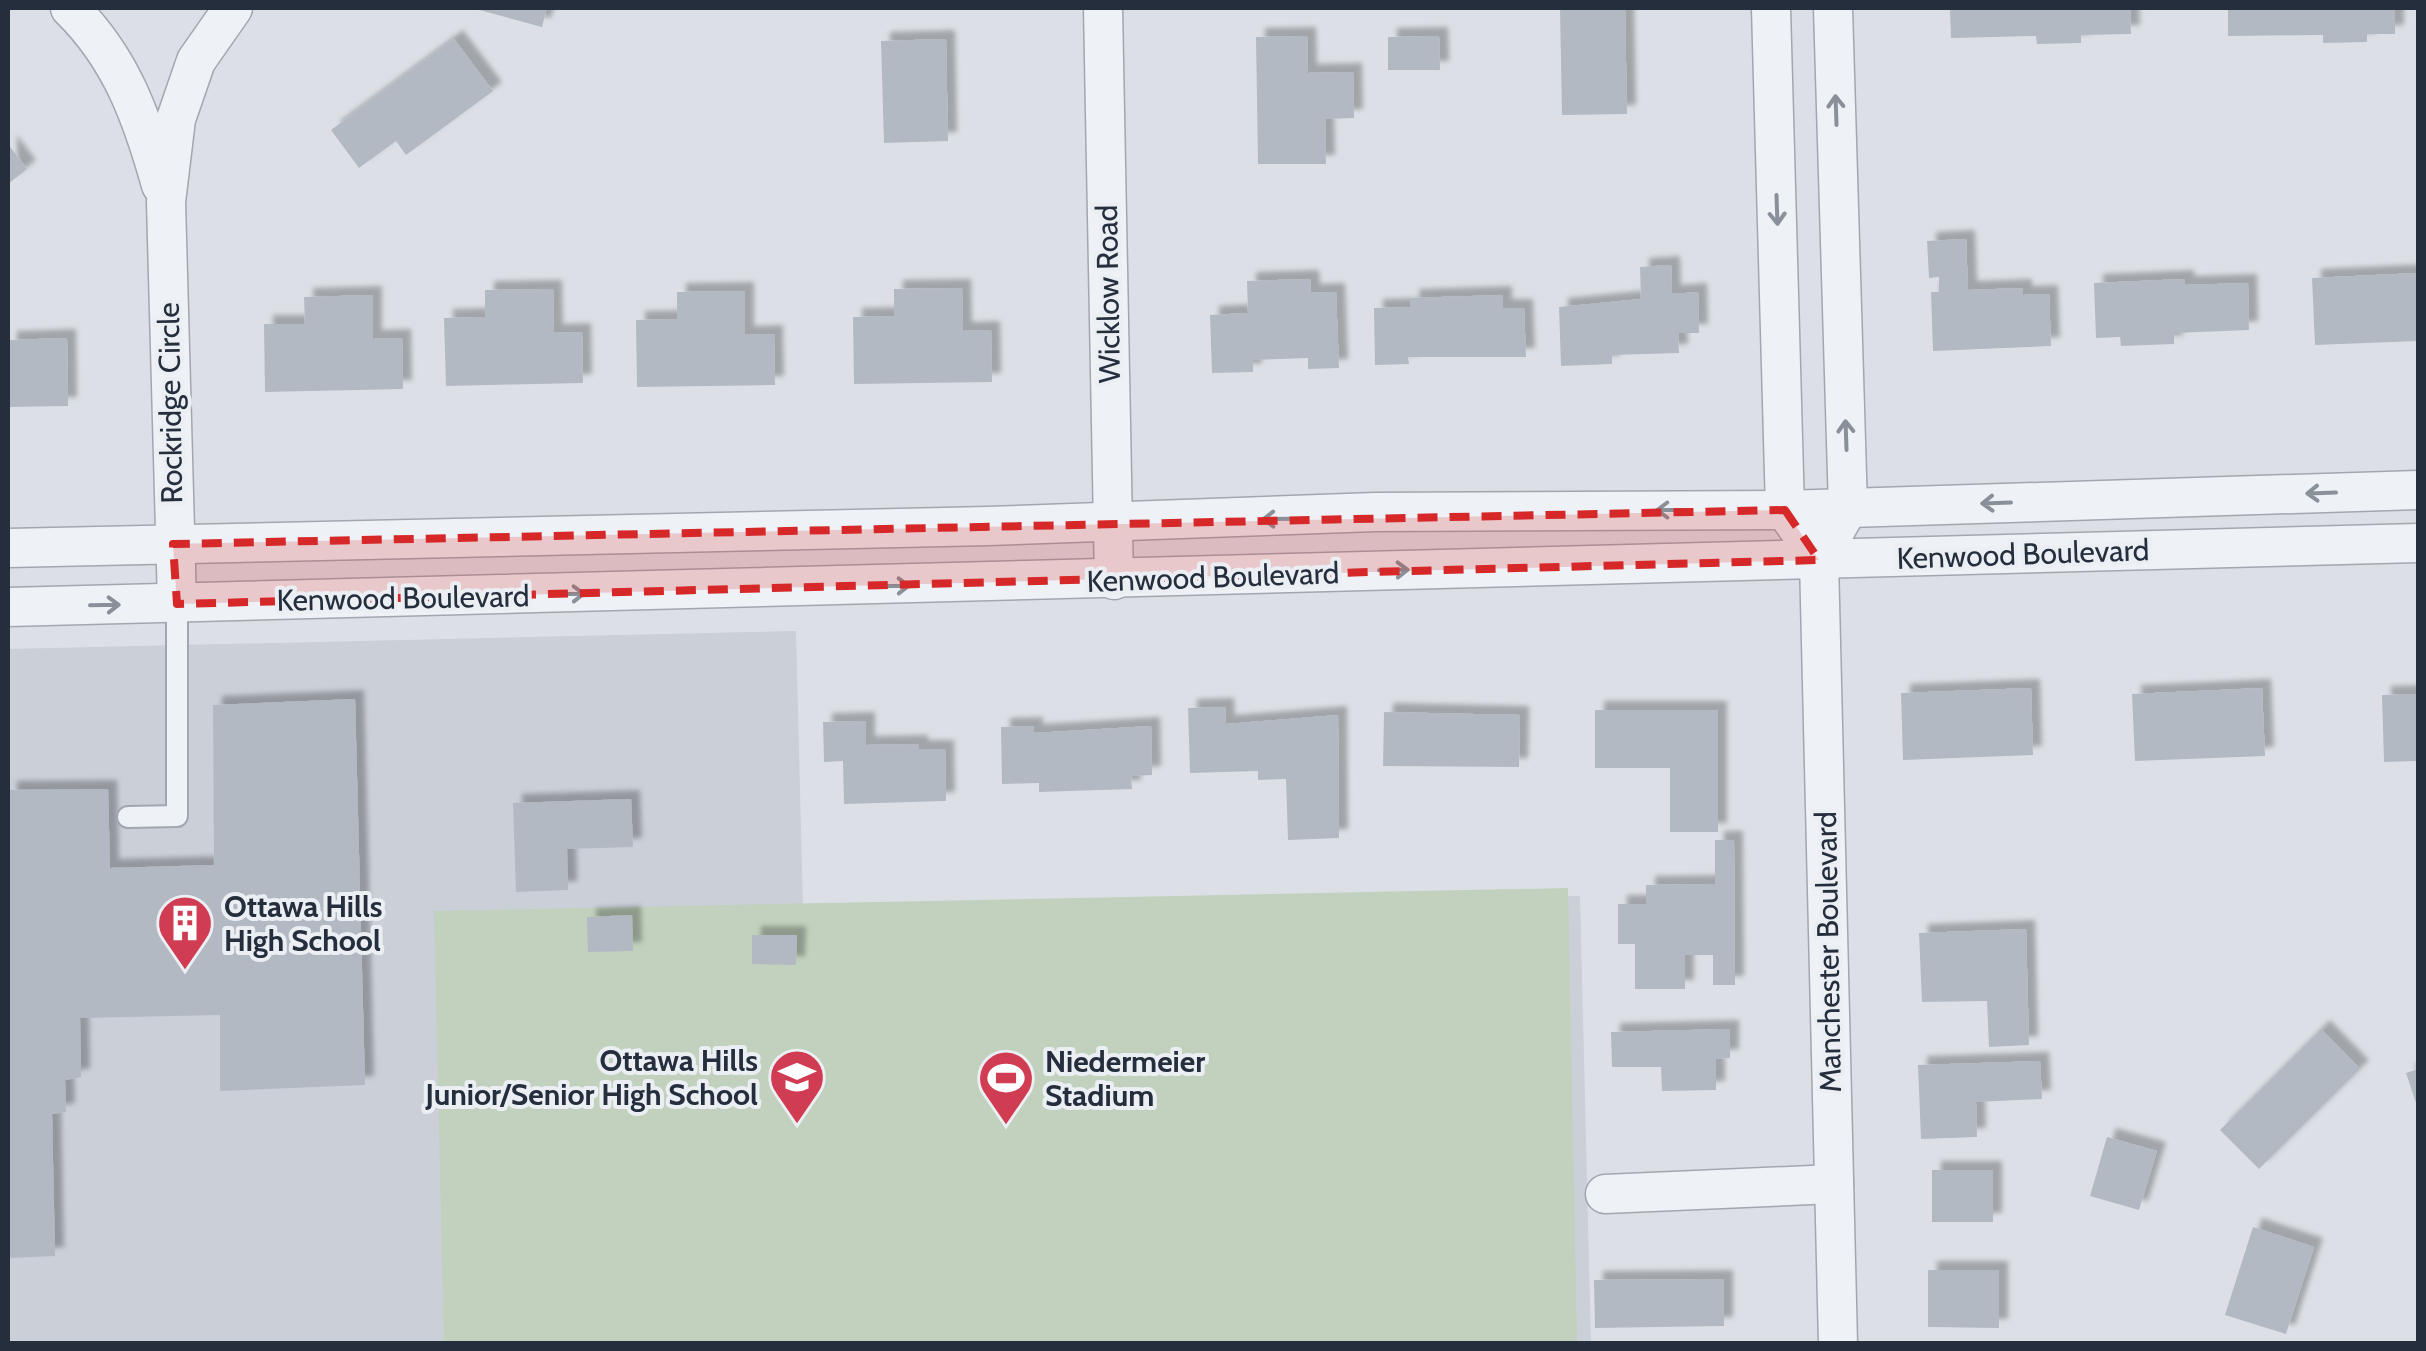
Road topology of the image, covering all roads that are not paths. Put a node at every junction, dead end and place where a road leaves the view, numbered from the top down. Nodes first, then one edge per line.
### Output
1 (70, 8) edge
2 (234, 8) edge
3 (1103, 8) edge
4 (1771, 8) edge
5 (1833, 8) edge
6 (166, 202) junction
7 (2418, 490) edge
8 (1848, 508) junction
9 (1785, 510) junction
10 (1112, 522) junction
11 (2418, 543) edge
12 (173, 544) junction
13 (8, 548) edge
14 (1819, 560) junction
15 (1114, 580) junction
16 (176, 604) junction
17 (8, 608) edge
18 (128, 817) dead end
19 (1834, 1184) junction
20 (1604, 1194) dead end
21 (1838, 1344) edge

1 - 6 street, Rockridge Circle
2 - 6 street, Rockridge Circle
3 - 10 street, Wicklow Road
4 -> 9 street
8 -> 5 street
6 - 12 street, Rockridge Circle
7 -> 8 street, Kenwood Boulevard
8 - 9 street, Kenwood Boulevard
8 - 14 street
9 -> 10 street, Kenwood Boulevard
9 - 14 street
10 - 12 street, Kenwood Boulevard
10 - 15 street, Wicklow Road
11 - 14 street, Kenwood Boulevard
12 - 13 street, Kenwood Boulevard
12 - 16 street, Rockridge Circle
15 -> 14 street, Kenwood Boulevard
14 - 19 street, Manchester Boulevard
16 -> 15 street, Kenwood Boulevard
17 -> 16 street, Kenwood Boulevard
16 - 18 lane
19 - 20 street
19 - 21 street, Manchester Boulevard

